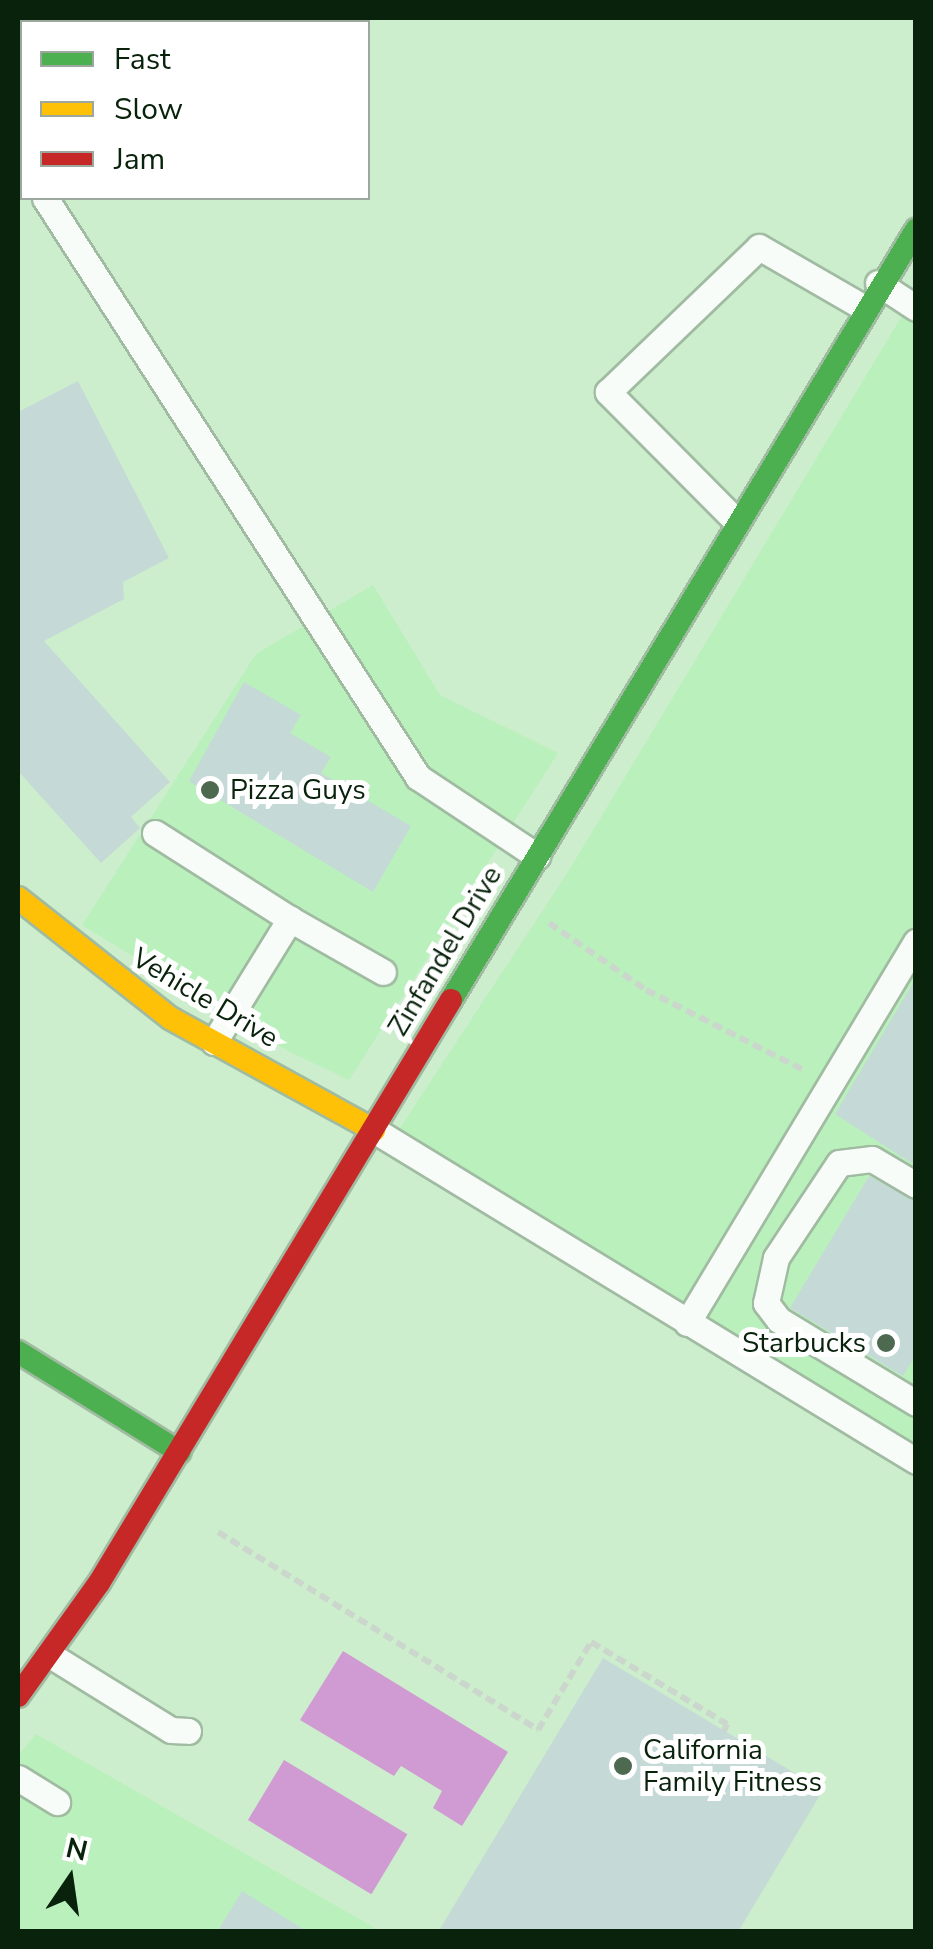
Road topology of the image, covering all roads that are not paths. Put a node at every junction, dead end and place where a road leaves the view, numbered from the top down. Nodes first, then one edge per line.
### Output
1 (46, 200) edge
2 (916, 230) edge
3 (878, 282) junction
4 (863, 307) junction
5 (916, 308) edge
6 (736, 521) junction
7 (155, 833) dead end
8 (537, 856) junction
9 (18, 898) edge
10 (290, 919) junction
11 (916, 942) edge
12 (383, 972) dead end
13 (214, 1042) junction
14 (374, 1130) junction
15 (916, 1185) edge
16 (687, 1323) junction
17 (18, 1352) edge
18 (916, 1403) edge
19 (178, 1452) junction
20 (916, 1461) edge
21 (50, 1655) junction
22 (18, 1696) edge
23 (188, 1731) dead end
24 (18, 1778) edge
25 (58, 1802) dead end

1 - 8 lane
2 - 3 street, Zinfandel Drive
3 - 4 street, Zinfandel Drive
3 - 5 lane
4 - 6 street, Zinfandel Drive
4 - 6 lane
6 - 8 street, Zinfandel Drive
7 - 10 lane
8 - 14 street, Zinfandel Drive
9 - 13 street, Vehicle Drive
10 - 12 lane
10 - 13 lane
11 - 16 lane
13 - 14 street, Vehicle Drive
14 - 16 lane
14 - 19 street, Zinfandel Drive
15 - 18 lane
16 - 20 lane
17 - 19 street
19 - 21 street, Zinfandel Drive
21 - 22 street, Zinfandel Drive
21 - 23 lane
24 - 25 lane

